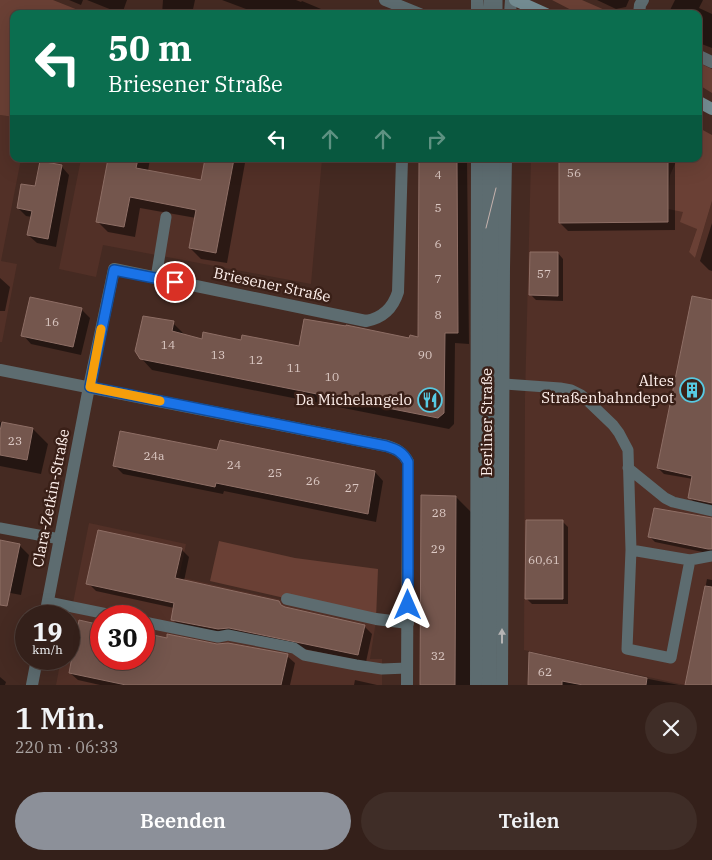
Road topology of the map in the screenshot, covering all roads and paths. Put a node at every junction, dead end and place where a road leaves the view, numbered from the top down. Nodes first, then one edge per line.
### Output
1 (385, 0) edge
2 (515, 0) edge
3 (405, 10) edge
4 (537, 10) edge
5 (402, 162) edge
6 (477, 162) edge
7 (487, 162) edge
8 (496, 162) edge
9 (506, 162) edge
10 (166, 218) dead end
11 (156, 278) junction
12 (0, 370) edge
13 (503, 384) junction
14 (90, 387) junction
15 (628, 468) junction
16 (712, 511) edge
17 (0, 528) edge
18 (60, 539) junction
19 (631, 550) junction
20 (712, 556) edge
21 (690, 560) junction
22 (287, 599) dead end
23 (48, 602) junction
24 (48, 605) edge
25 (90, 611) edge
26 (408, 623) junction
27 (155, 624) edge
28 (408, 668) junction
29 (35, 670) edge
30 (32, 685) edge
31 (408, 685) edge
32 (476, 685) edge
33 (483, 685) edge
34 (491, 685) edge
35 (502, 685) edge

1 - 3 street
2 - 4 main road
5 - 11 street, Briesener Straße
6 - 32 street, Berliner Straße
7 - 33 lane
8 - 34 lane
9 - 13 street, Berliner Straße
10 - 11 lane
11 - 14 street, Briesener Straße
12 - 14 street
13 - 15 lane
35 -> 13 street, Berliner Straße
14 - 18 street, Clara-Zetkin-Straße
14 - 26 street
15 - 16 lane
15 - 19 lane
17 - 18 lane
18 - 23 street, Clara-Zetkin-Straße
19 - 21 lane
19 - 21 lane
20 - 21 lane
22 - 26 street
23 - 24 street, Clara-Zetkin-Straße
23 - 25 lane
26 - 28 street
27 - 28 lane
28 - 31 street
29 - 30 street

